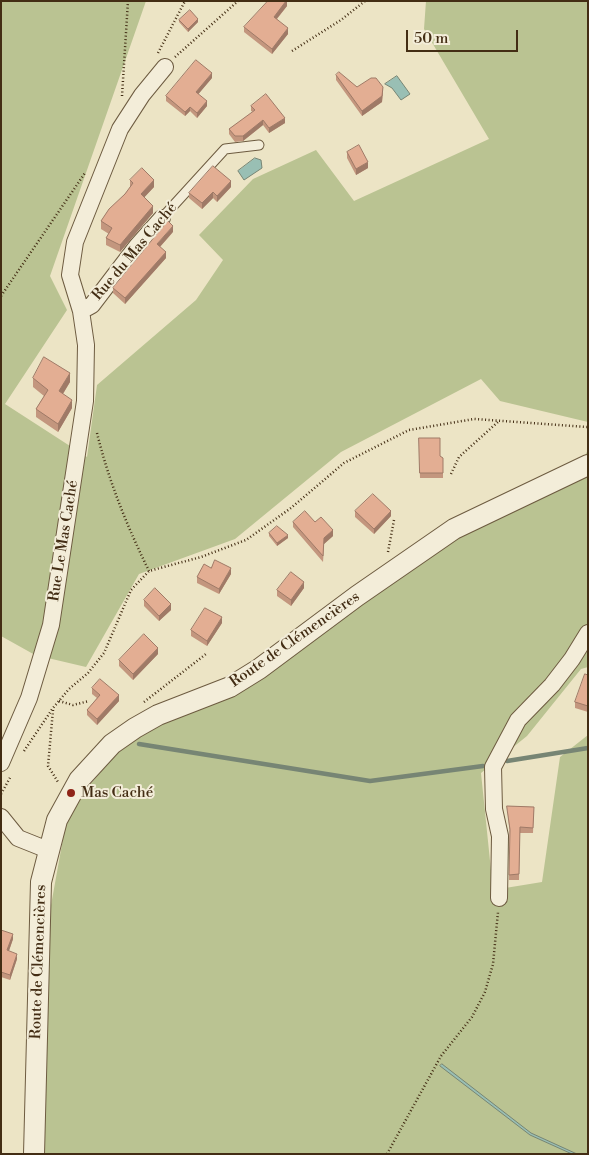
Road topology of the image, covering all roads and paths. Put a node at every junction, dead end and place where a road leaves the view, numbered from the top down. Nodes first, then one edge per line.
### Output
1 (128, 1) edge
2 (185, 1) edge
3 (238, 1) edge
4 (365, 1) edge
5 (292, 51) dead end
6 (161, 60) junction
7 (122, 101) dead end
8 (259, 145) dead end
9 (90, 166) dead end
10 (162, 218) joint
11 (1, 296) edge
12 (81, 311) junction
13 (85, 402) junction
14 (498, 421) junction
15 (588, 427) edge
16 (588, 466) edge
17 (451, 474) dead end
18 (394, 520) dead end
19 (149, 571) junction
20 (392, 571) junction
21 (588, 633) edge
22 (206, 654) dead end
23 (59, 701) junction
24 (89, 701) dead end
25 (53, 708) junction
26 (140, 725) junction
27 (22, 756) dead end
28 (7, 767) edge
29 (1, 794) edge
30 (69, 797) junction
31 (1, 817) edge
32 (48, 850) junction
33 (499, 898) joint
34 (34, 1154) edge
35 (387, 1154) edge

1 - 7 path
2 - 6 path
3 - 6 path
4 - 5 path
6 - 12 street, Rue du Mas Caché
8 - 10 lane, Rue du Mas Caché
9 - 11 path
10 - 12 street, Rue du Mas Caché
12 - 13 street, Rue Le Mas Caché
13 - 19 path
13 - 28 street, Rue Le Mas Caché
14 - 15 path
14 - 17 path
14 - 19 path
16 - 20 street, Route de Clémencières
18 - 20 path
19 - 23 path
20 - 26 street, Route de Clémencières
21 - 33 street
22 - 26 path
23 - 24 path
23 - 25 path
25 - 27 path
25 - 30 path
26 - 30 street, Route de Clémencières
28 - 29 path
30 - 32 street, Route de Clémencières
31 - 32 street
32 - 34 street, Route de Clémencières
33 - 35 path

